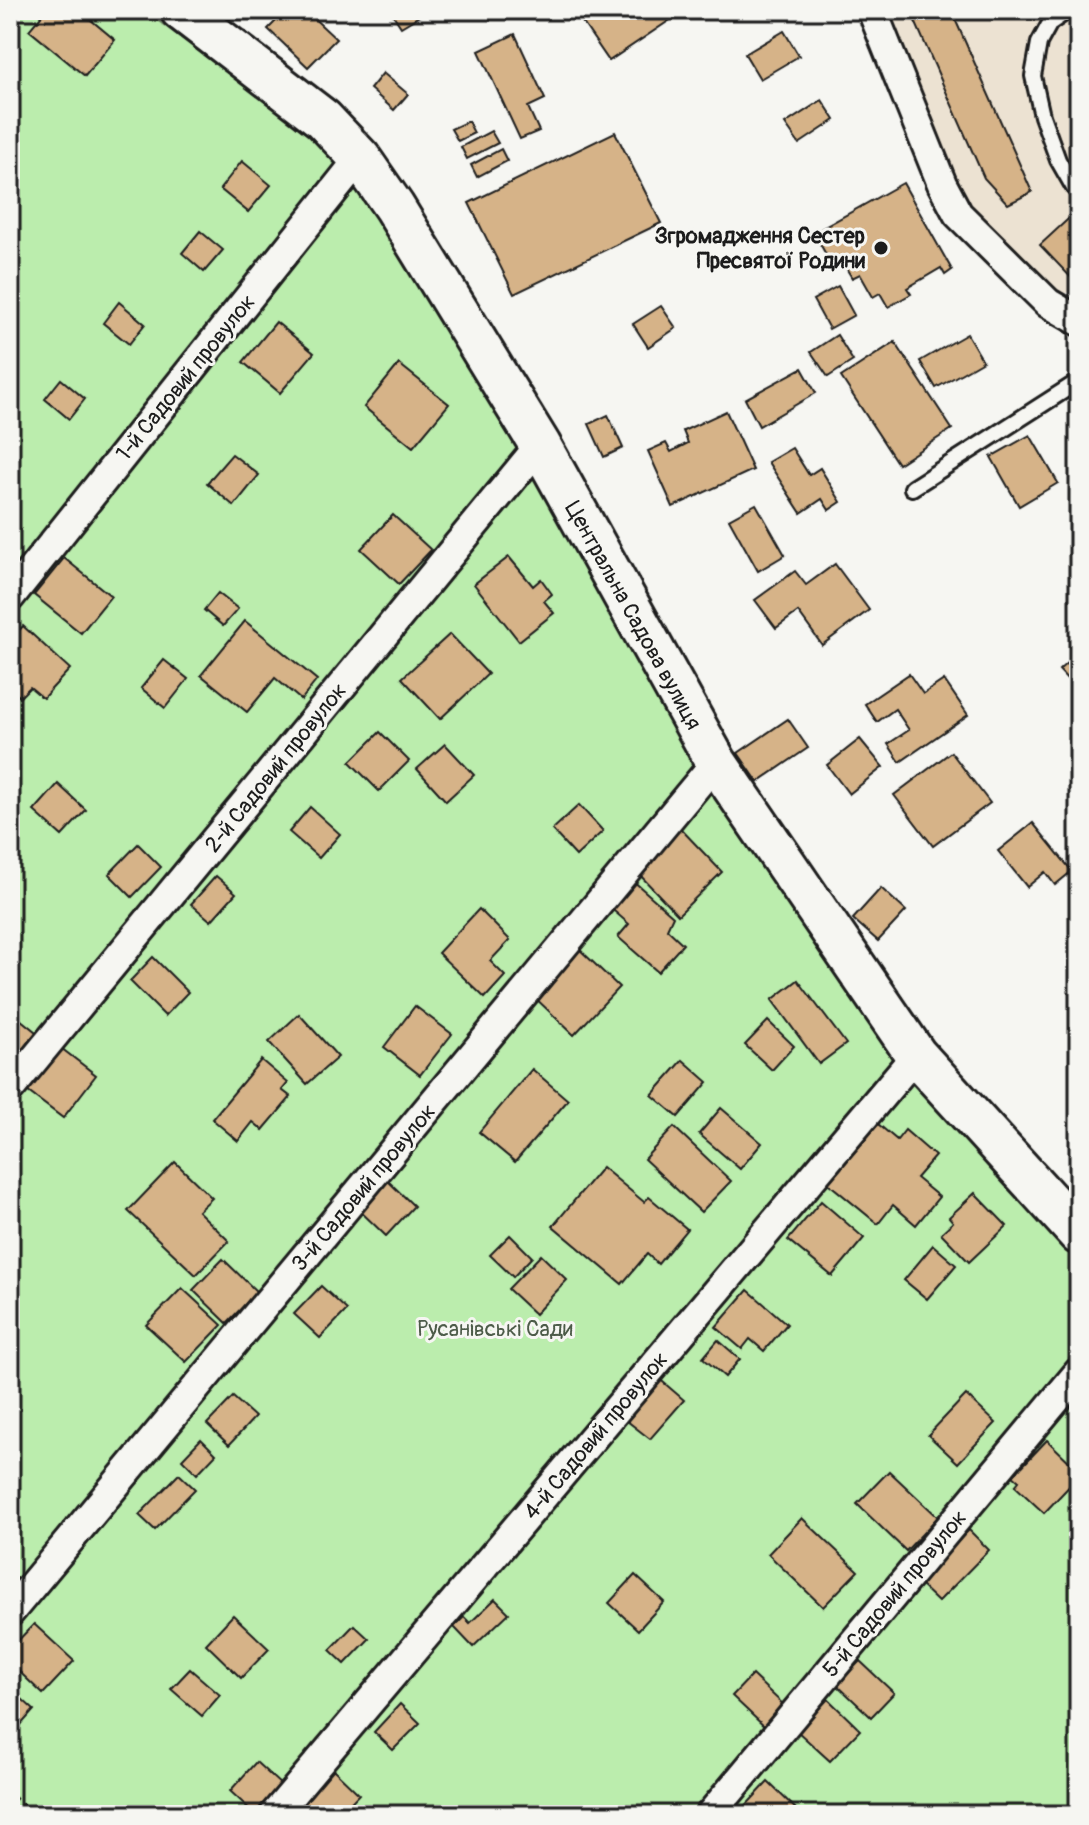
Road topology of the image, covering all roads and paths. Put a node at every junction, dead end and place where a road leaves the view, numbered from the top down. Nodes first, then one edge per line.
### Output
1 (181, 10) edge
2 (872, 10) edge
3 (1069, 10) edge
4 (360, 158) junction
5 (1074, 188) dead end
6 (1079, 321) edge
7 (1079, 381) edge
8 (540, 445) junction
9 (912, 488) dead end
10 (10, 597) edge
11 (716, 762) junction
12 (916, 1055) junction
13 (10, 1089) edge
14 (1079, 1234) edge
15 (1079, 1372) edge
16 (10, 1612) edge
17 (10, 1795) edge
18 (32, 1815) edge
19 (274, 1815) edge
20 (710, 1815) edge

1 - 4 main road, Центральна Садова вулиця
2 - 6 street
3 - 5 lane
4 - 8 main road, Центральна Садова вулиця
4 - 10 street, 1-й Садовий провулок
7 - 9 lane
8 - 11 main road, Центральна Садова вулиця
8 - 13 street, 2-й Садовий провулок
11 - 12 main road, Центральна Садова вулиця
11 - 16 street, 3-й Садовий провулок
12 - 14 main road, Центральна Садова вулиця
12 - 19 street, 4-й Садовий провулок
15 - 20 street, 5-й Садовий провулок
17 - 18 path

